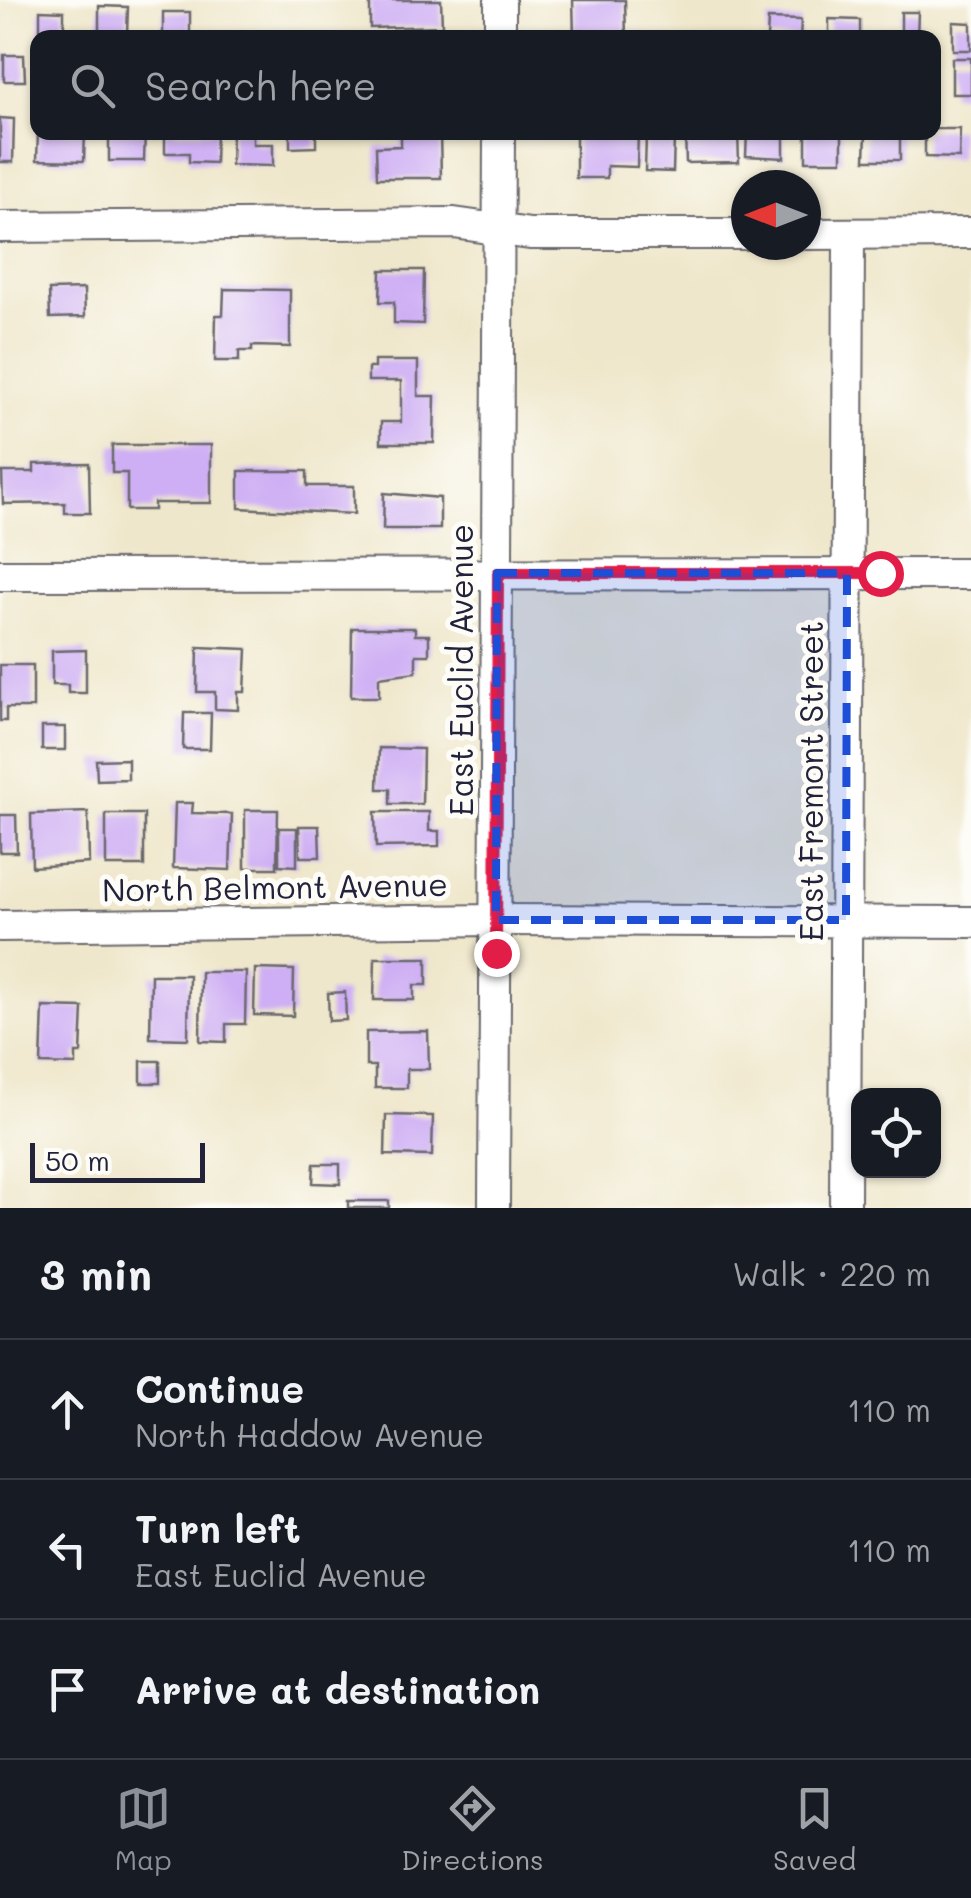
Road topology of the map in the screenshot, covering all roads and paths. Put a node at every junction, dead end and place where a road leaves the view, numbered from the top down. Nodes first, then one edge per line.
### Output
1 (500, 0) edge
2 (500, 30) edge
3 (500, 140) edge
4 (0, 227) edge
5 (500, 229) junction
6 (731, 234) edge
7 (821, 234) edge
8 (849, 234) junction
9 (971, 234) edge
10 (847, 572) junction
11 (498, 573) junction
12 (0, 574) edge
13 (971, 574) edge
14 (496, 920) junction
15 (846, 920) junction
16 (971, 922) edge
17 (0, 926) edge
18 (494, 1208) edge
19 (845, 1208) edge

1 - 2 street
3 - 5 street, East Euclid Avenue
4 - 5 street
5 - 6 street
5 - 11 street, East Euclid Avenue
7 - 8 street
8 - 9 street
8 - 10 street, East Fremont Street
10 - 11 street
10 - 13 street
10 - 15 street, East Fremont Street
11 - 12 street
11 - 14 street, East Euclid Avenue
14 - 15 street, North Belmont Avenue
14 - 17 street, North Belmont Avenue
14 - 18 street, East Euclid Avenue
15 - 16 street, North Belmont Avenue
15 - 19 street, East Fremont Street

